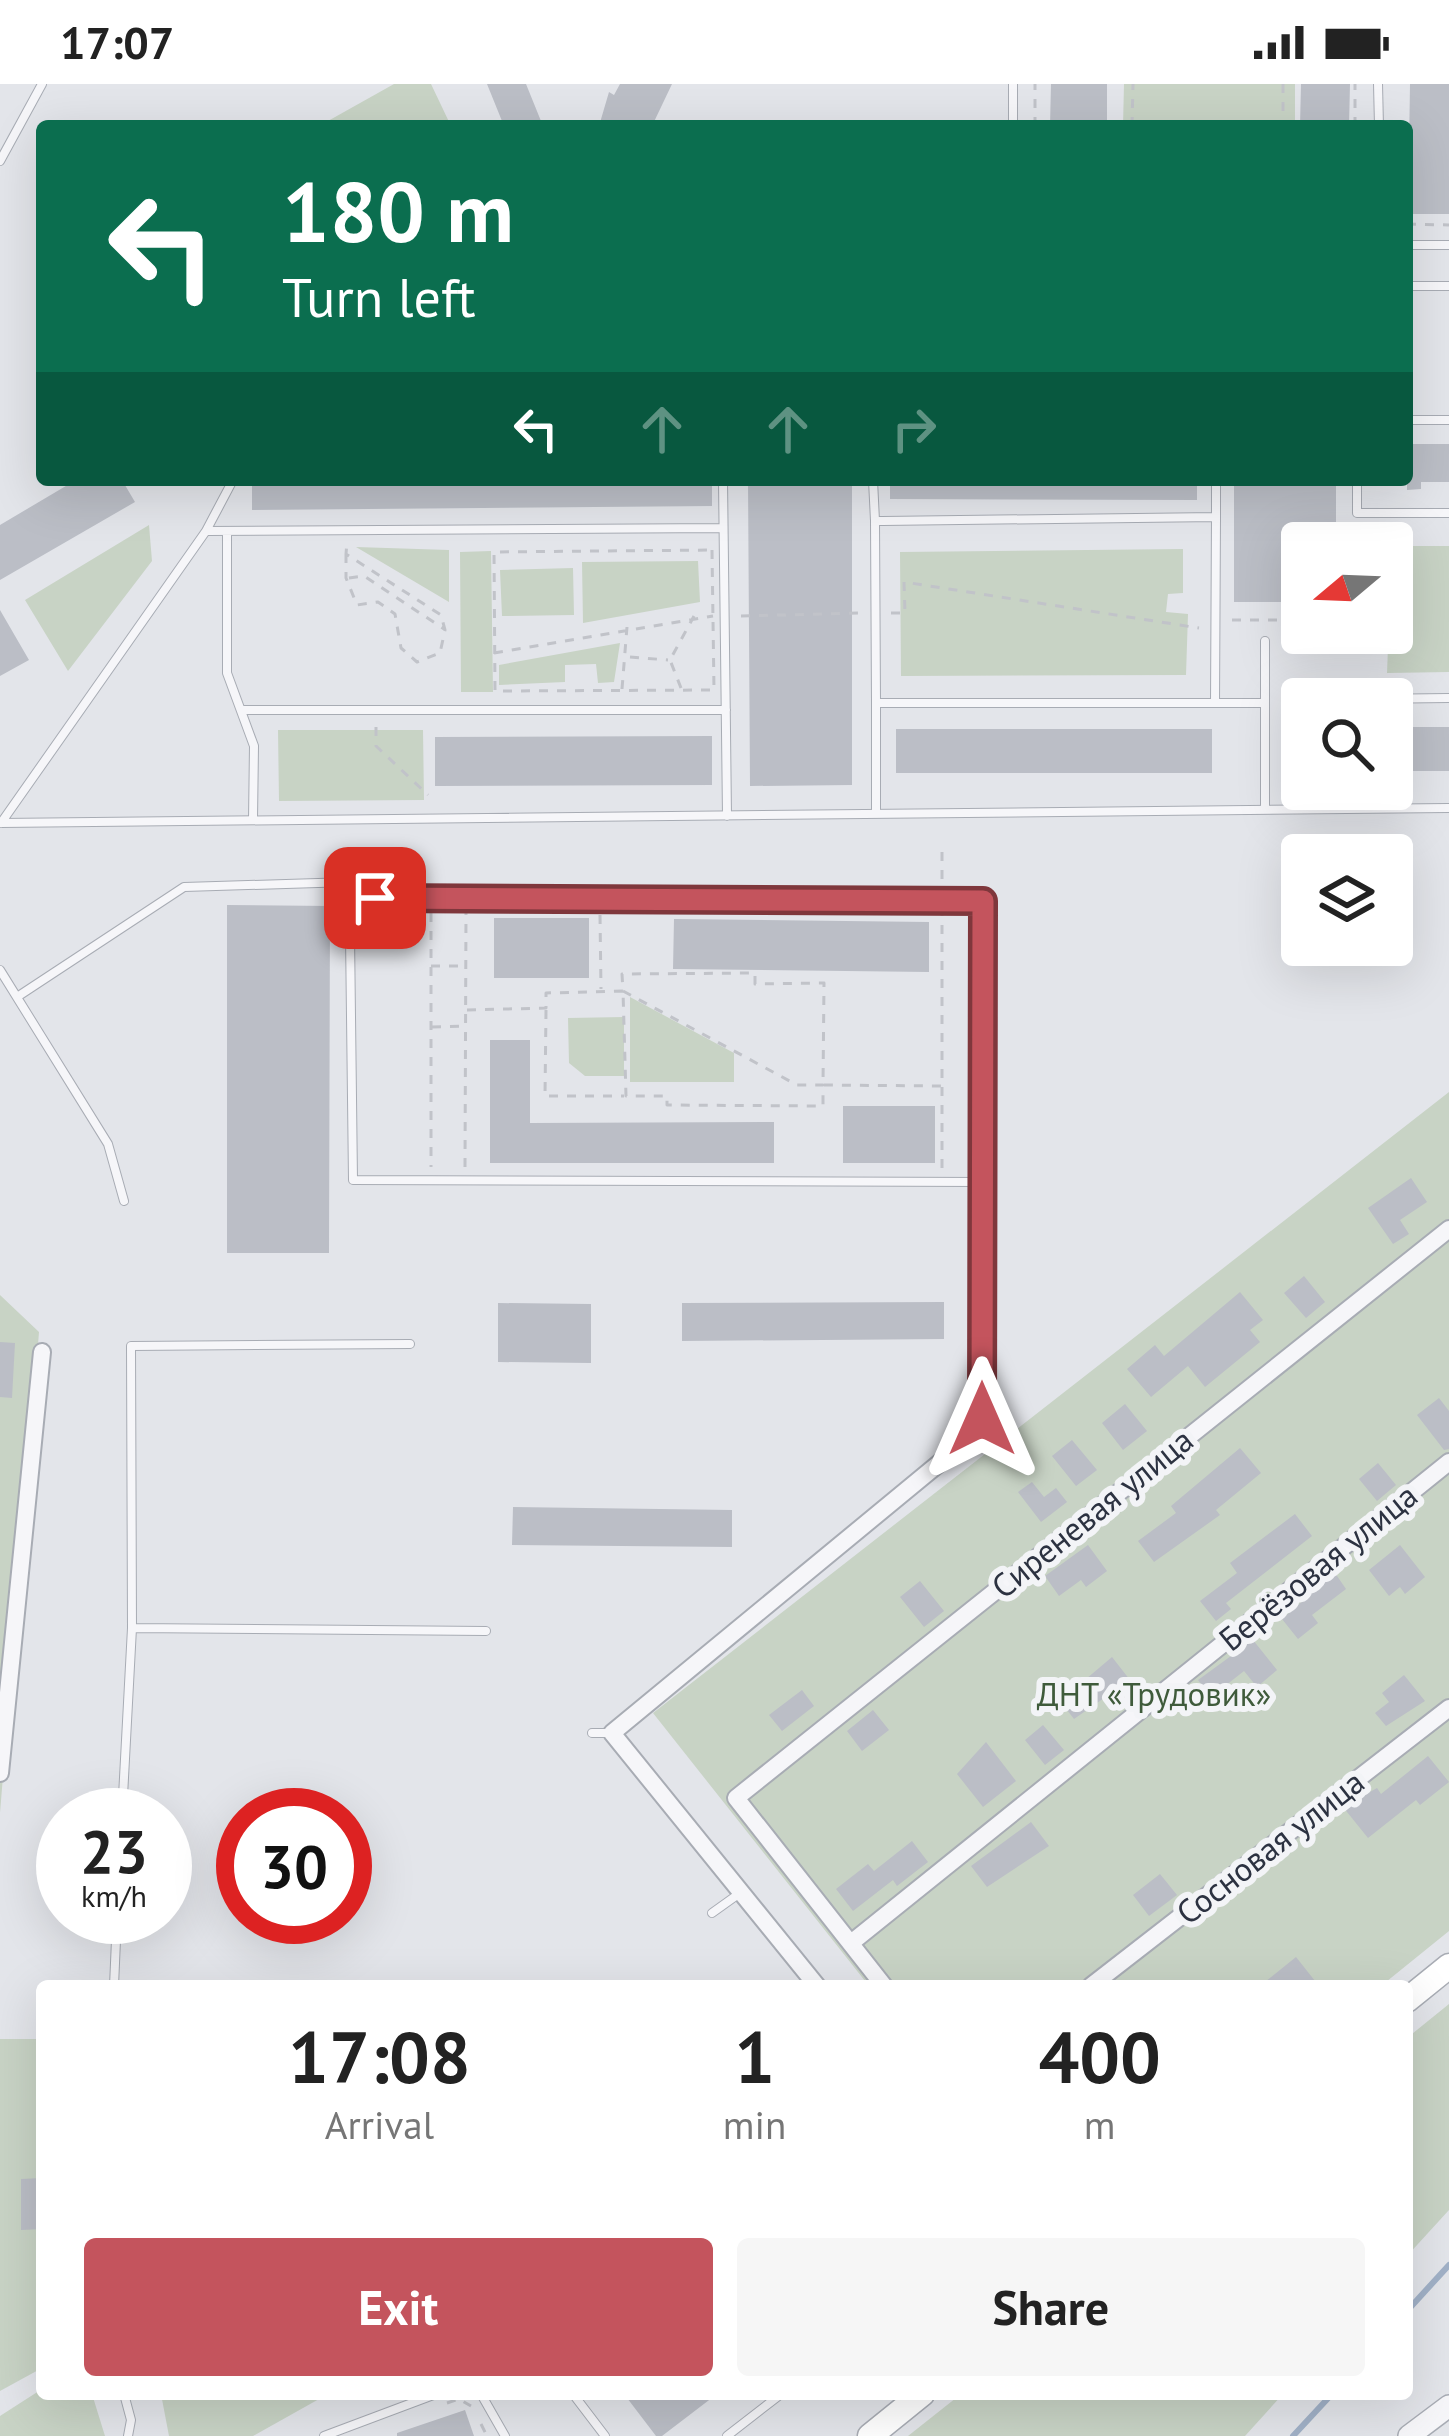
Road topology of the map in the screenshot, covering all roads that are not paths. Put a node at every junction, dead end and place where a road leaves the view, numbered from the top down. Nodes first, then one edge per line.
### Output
1 (42, 84) edge
2 (1013, 84) edge
3 (1378, 84) edge
4 (1013, 120) edge
5 (1378, 120) edge
6 (0, 161) edge
7 (1413, 245) edge
8 (1449, 245) edge
9 (1413, 286) edge
10 (1449, 286) edge
11 (1413, 420) edge
12 (1449, 420) edge
13 (230, 486) edge
14 (723, 486) edge
15 (873, 486) edge
16 (1216, 486) edge
17 (1357, 486) edge
18 (1449, 513) edge
19 (1216, 517) junction
20 (875, 521) junction
21 (723, 528) junction
22 (206, 531) junction
23 (226, 531) junction
24 (1265, 641) dead end
25 (1413, 698) edge
26 (1449, 698) edge
27 (875, 703) junction
28 (1215, 703) junction
29 (1265, 703) junction
30 (242, 710) junction
31 (725, 710) junction
32 (1449, 808) edge
33 (1264, 810) junction
34 (876, 814) junction
35 (727, 816) junction
36 (253, 820) junction
37 (349, 853) dead end
38 (350, 882) junction
39 (350, 898) junction
40 (983, 901) joint
41 (0, 970) edge
42 (17, 997) junction
43 (982, 1182) junction
44 (124, 1201) dead end
45 (1449, 1229) edge
46 (410, 1344) dead end
47 (42, 1352) dead end
48 (1449, 1462) edge
49 (131, 1628) junction
50 (486, 1631) dead end
51 (1449, 1708) edge
52 (592, 1733) dead end
53 (612, 1733) junction
54 (0, 1773) edge
55 (123, 1788) edge
56 (741, 1892) junction
57 (712, 1912) dead end
58 (851, 1943) junction
59 (116, 1944) edge
60 (1449, 1966) edge
61 (114, 1980) edge
62 (812, 1980) edge
63 (879, 1980) edge
64 (1099, 1980) edge
65 (1413, 1995) edge
66 (126, 2400) edge
67 (420, 2400) edge
68 (484, 2400) edge
69 (578, 2400) edge
70 (773, 2400) edge
71 (915, 2400) edge
72 (1449, 2405) edge
73 (128, 2436) edge
74 (324, 2436) edge
75 (505, 2436) edge
76 (605, 2436) edge
77 (727, 2436) edge
78 (870, 2436) edge
79 (1409, 2436) edge

1 - 6 lane
2 - 4 lane
3 - 5 lane
7 - 8 lane
9 - 10 lane
11 - 12 lane
13 - 22 lane
14 - 21 lane
15 - 20 lane
16 - 19 lane
17 - 18 lane
19 - 20 lane
19 - 28 lane
20 - 27 lane
21 - 23 lane
21 - 31 lane
22 - 23 lane
22 - 36 lane
23 - 30 lane
24 - 29 lane
25 - 26 lane
27 - 28 lane
27 - 34 lane
28 - 29 lane
29 - 33 lane
30 - 31 lane
30 - 36 lane
31 - 35 lane
32 - 33 lane
33 - 34 lane
34 - 35 lane
35 - 36 lane
37 - 38 lane
38 - 39 lane
38 - 42 lane
39 - 40 lane
39 - 43 lane
40 - 43 street
41 - 42 lane
42 - 44 lane
43 - 53 street
45 - 58 street, Сиреневая улица
46 - 49 lane
47 - 54 street
48 - 58 street, Берёзовая улица
49 - 50 lane
49 - 55 lane
51 - 64 street, Сосновая улица
52 - 53 lane
53 - 56 street
56 - 57 lane
56 - 62 street
58 - 63 street
59 - 61 lane
60 - 65 main road
66 - 73 lane
67 - 74 lane
68 - 75 lane
69 - 76 lane
70 - 77 lane
71 - 78 main road
72 - 79 street

